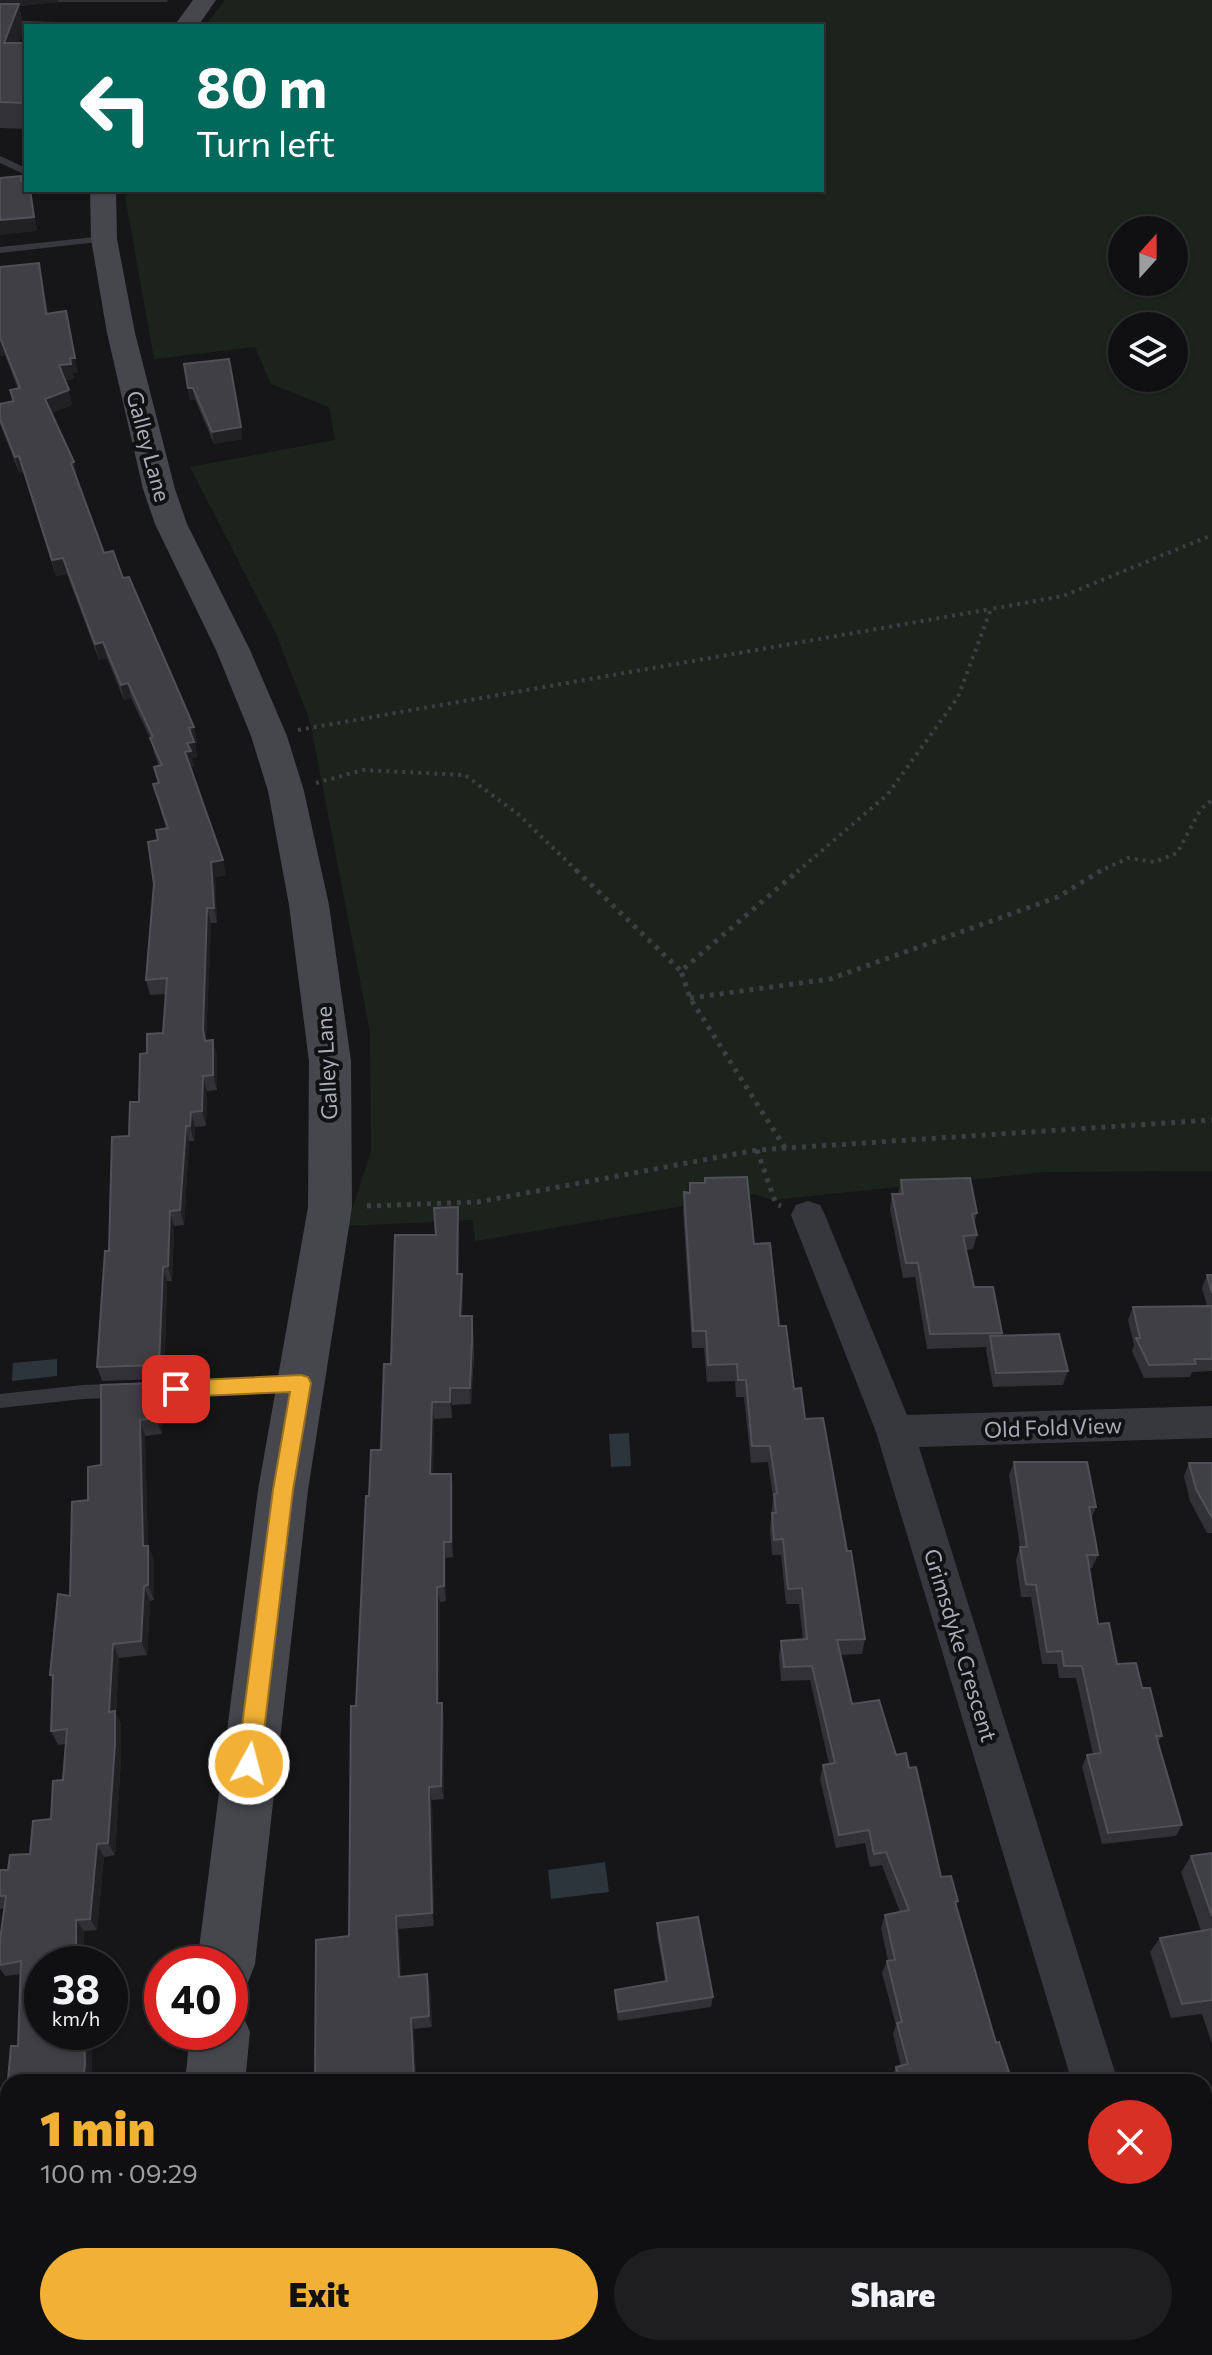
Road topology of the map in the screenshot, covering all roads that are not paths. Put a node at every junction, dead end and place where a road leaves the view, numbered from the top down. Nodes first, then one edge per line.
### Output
1 (205, 0) edge
2 (0, 23) edge
3 (27, 24) edge
4 (187, 24) edge
5 (0, 159) edge
6 (24, 171) edge
7 (103, 192) edge
8 (104, 239) junction
9 (0, 250) edge
10 (808, 1215) road end
11 (301, 1383) junction
12 (0, 1401) edge
13 (1212, 1422) edge
14 (895, 1432) junction
15 (228, 1946) edge
16 (218, 2050) edge
17 (216, 2074) edge
18 (1093, 2074) edge

1 - 4 street
2 - 3 lane
5 - 6 lane
7 - 8 street, Galley Lane
8 - 9 lane
8 - 11 street, Galley Lane
10 - 14 street, Grimsdyke Crescent
11 - 12 lane
11 - 15 street, Galley Lane
13 - 14 street, Old Fold View
14 - 18 street, Grimsdyke Crescent
16 - 17 street

